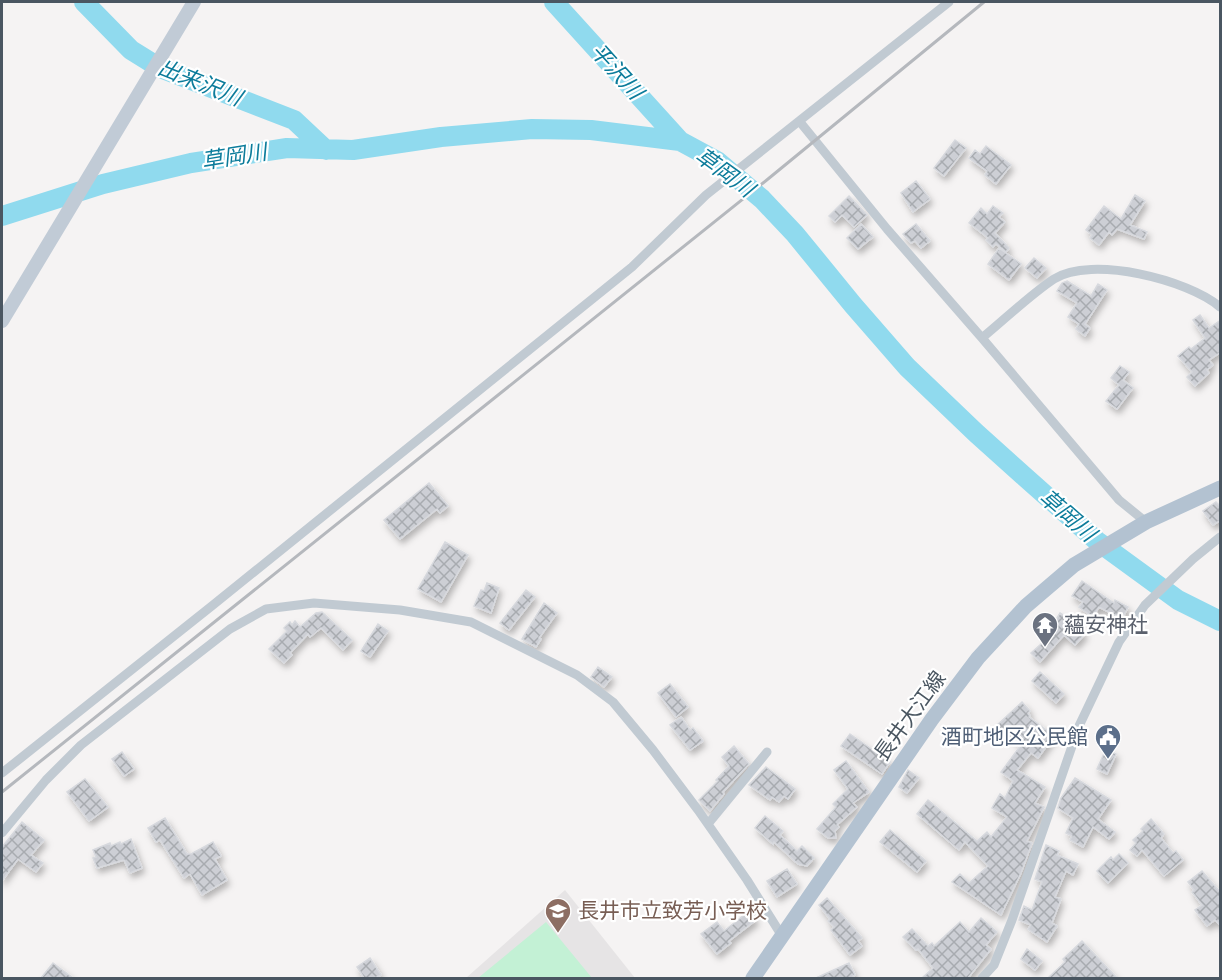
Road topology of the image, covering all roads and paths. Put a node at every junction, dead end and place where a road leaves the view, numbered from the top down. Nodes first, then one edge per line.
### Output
1 (194, 2) edge
2 (949, 2) edge
3 (800, 122) junction
4 (1221, 307) edge
5 (2, 321) edge
6 (982, 338) junction
7 (1221, 488) edge
8 (1146, 522) junction
9 (1221, 537) edge
10 (767, 752) dead end
11 (2, 773) edge
12 (708, 824) junction
13 (2, 833) edge
14 (782, 936) junction
15 (753, 978) edge
16 (982, 978) edge

1 - 5 street
2 - 3 street
3 - 6 street
3 - 11 street
4 - 6 street
6 - 8 street
7 - 8 main road, 長井大江線
8 - 14 main road, 長井大江線
9 - 16 street
10 - 12 street
12 - 13 street
12 - 14 street
14 - 15 main road, 長井大江線

